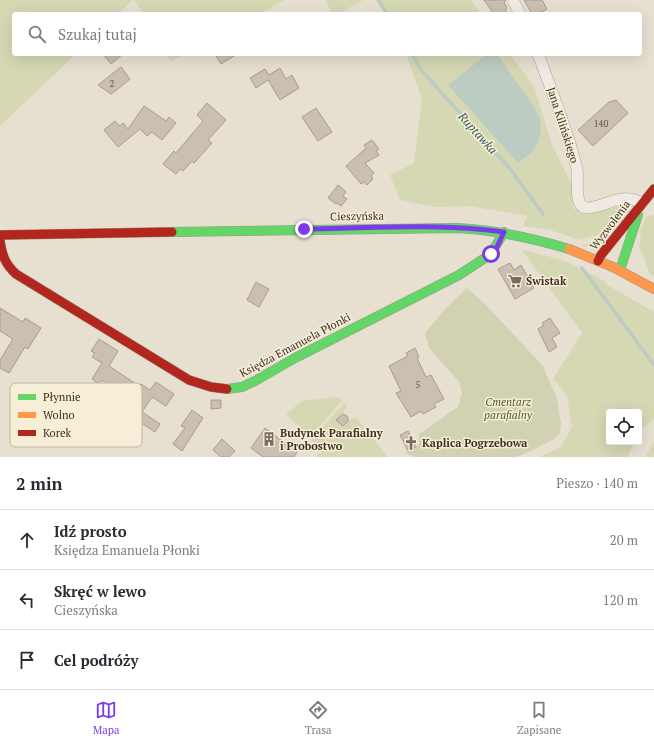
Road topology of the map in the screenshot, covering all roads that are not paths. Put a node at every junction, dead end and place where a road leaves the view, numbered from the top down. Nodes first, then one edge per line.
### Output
1 (513, 0) edge
2 (519, 12) edge
3 (539, 56) edge
4 (654, 189) edge
5 (642, 203) junction
6 (504, 232) junction
7 (0, 235) edge
8 (0, 241) edge
9 (598, 261) junction
10 (620, 270) junction
11 (654, 289) edge

1 - 2 street
3 - 5 street, Jana Kilińskiego
4 - 5 street, Wyzwolenia
5 - 9 street, Wyzwolenia
5 - 10 street, Wyzwolenia
6 - 7 street, Cieszyńska
6 - 8 street, Księdza Emanuela Płonki
6 - 9 street, Cieszyńska
9 - 10 street, Cieszyńska
10 - 11 street, Cieszyńska

